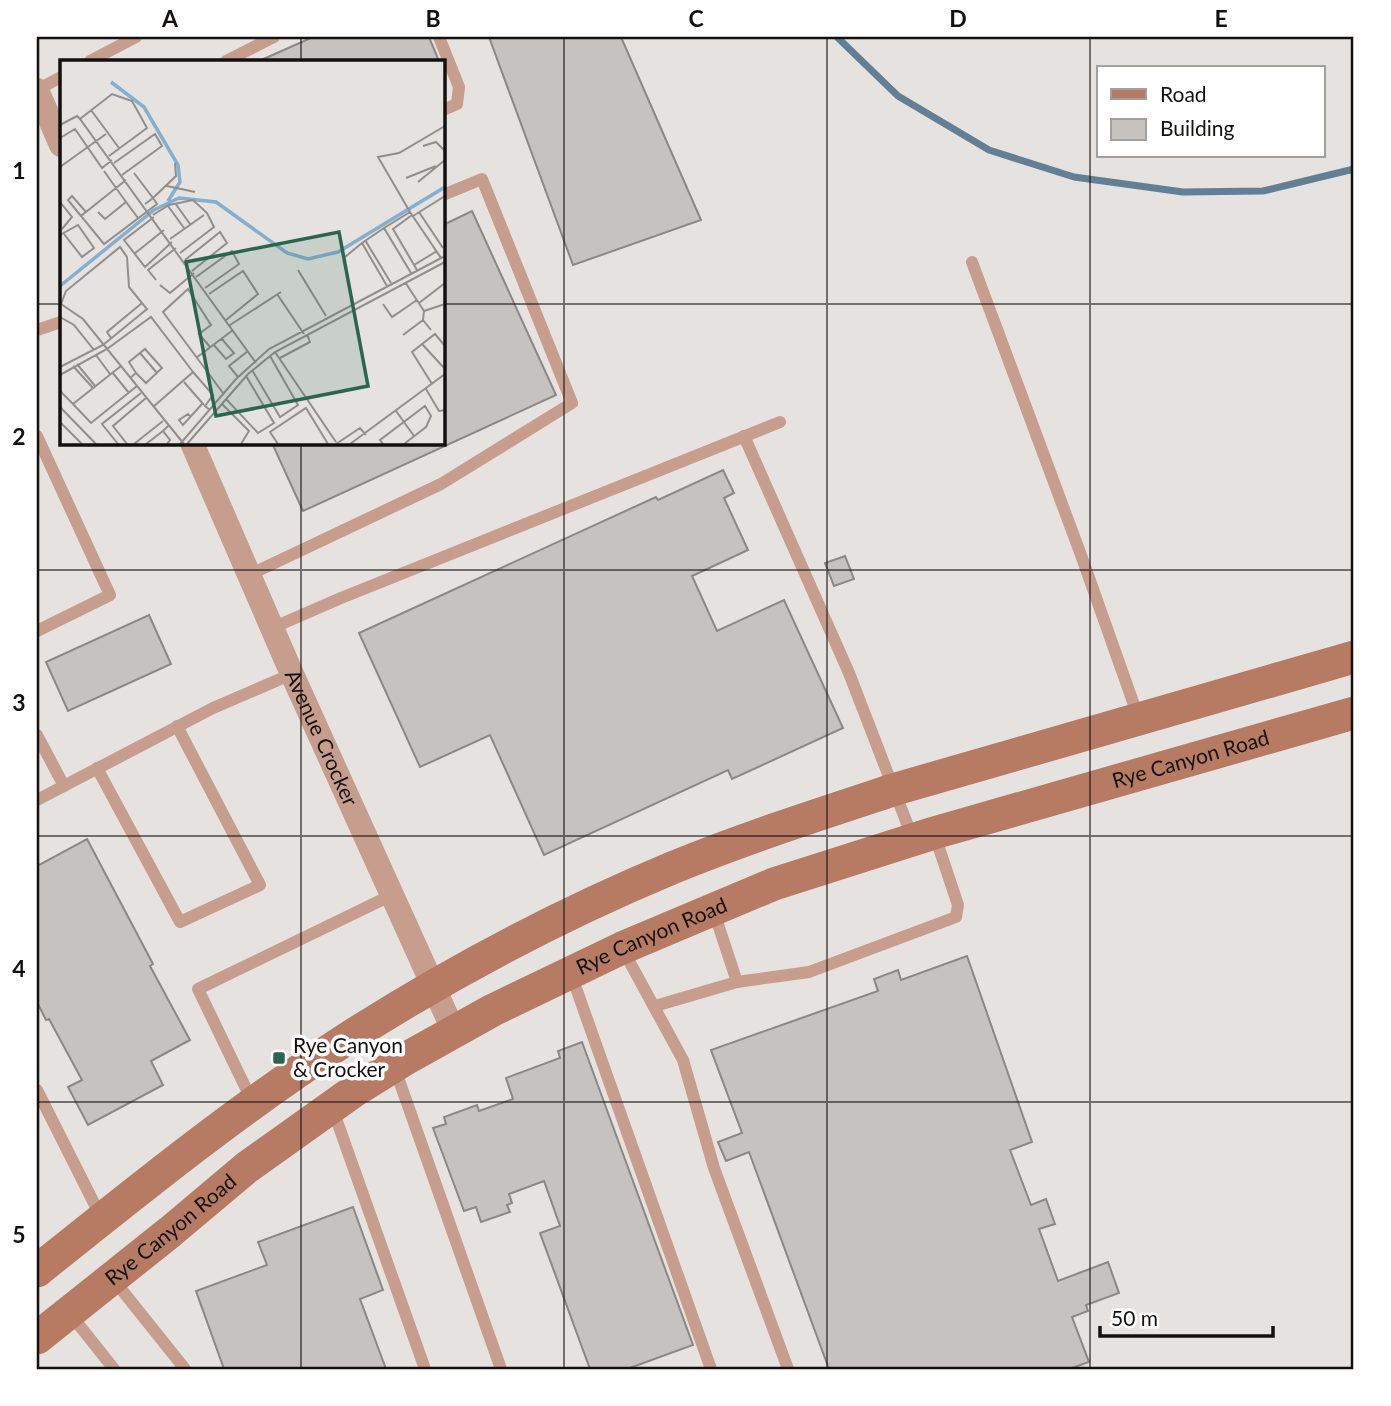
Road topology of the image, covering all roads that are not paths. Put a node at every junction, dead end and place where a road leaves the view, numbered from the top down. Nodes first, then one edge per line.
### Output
1 (136, 37) edge
2 (274, 37) edge
3 (439, 37) edge
4 (92, 60) edge
5 (228, 60) edge
6 (60, 78) edge
7 (37, 90) edge
8 (444, 110) edge
9 (42, 117) edge
10 (60, 144) edge
11 (444, 195) edge
12 (972, 262) dead end
13 (60, 322) edge
14 (37, 330) edge
15 (780, 422) dead end
16 (37, 436) edge
17 (744, 436) junction
18 (192, 444) edge
19 (249, 575) junction
20 (272, 628) junction
21 (37, 631) edge
22 (1354, 657) edge
23 (292, 674) junction
24 (1354, 713) edge
25 (1139, 719) junction
26 (177, 726) junction
27 (37, 735) edge
28 (97, 768) junction
29 (64, 786) junction
30 (896, 789) junction
31 (37, 800) edge
32 (924, 837) junction
33 (392, 895) junction
34 (713, 909) junction
35 (622, 948) junction
36 (571, 973) junction
37 (737, 982) junction
38 (433, 987) junction
39 (655, 1006) junction
40 (454, 1032) junction
41 (394, 1066) junction
42 (37, 1090) edge
43 (253, 1103) junction
44 (332, 1106) junction
45 (102, 1219) junction
46 (37, 1271) edge
47 (112, 1278) junction
48 (69, 1312) junction
49 (37, 1338) edge
50 (114, 1369) edge
51 (185, 1369) edge
52 (425, 1369) edge
53 (501, 1369) edge
54 (711, 1369) edge
55 (788, 1369) edge

1 - 4 lane
2 - 5 lane
3 - 8 lane
6 - 7 lane
7 - 9 street
9 - 10 street
11 - 19 lane
12 - 25 lane
13 - 14 lane
15 - 17 lane
16 - 21 lane
17 - 20 lane
17 - 30 lane
18 - 19 street, Avenue Crocker
19 - 20 street, Avenue Crocker
20 - 23 street, Avenue Crocker
22 - 25 main road
23 - 26 lane
23 - 33 street, Avenue Crocker
24 - 32 main road, Rye Canyon Road
25 - 30 main road
26 - 28 lane
26 - 28 lane
27 - 29 lane
28 - 29 lane
29 - 31 lane
30 - 32 lane
30 - 38 main road
32 - 34 main road, Rye Canyon Road
32 - 37 lane
33 - 38 street, Avenue Crocker
33 - 43 lane
34 - 35 main road, Rye Canyon Road
34 - 37 lane
35 - 36 main road, Rye Canyon Road
35 - 39 lane
36 - 40 main road, Rye Canyon Road
36 - 54 lane
37 - 39 lane
38 - 40 street, Avenue Crocker
38 - 43 main road
39 - 55 lane
40 - 41 main road, Rye Canyon Road
41 - 44 main road, Rye Canyon Road
41 - 53 lane
42 - 45 lane
43 - 45 main road
44 - 47 main road, Rye Canyon Road
44 - 52 lane
45 - 46 main road
47 - 48 main road, Rye Canyon Road
47 - 51 lane
48 - 49 main road, Rye Canyon Road
48 - 50 lane

